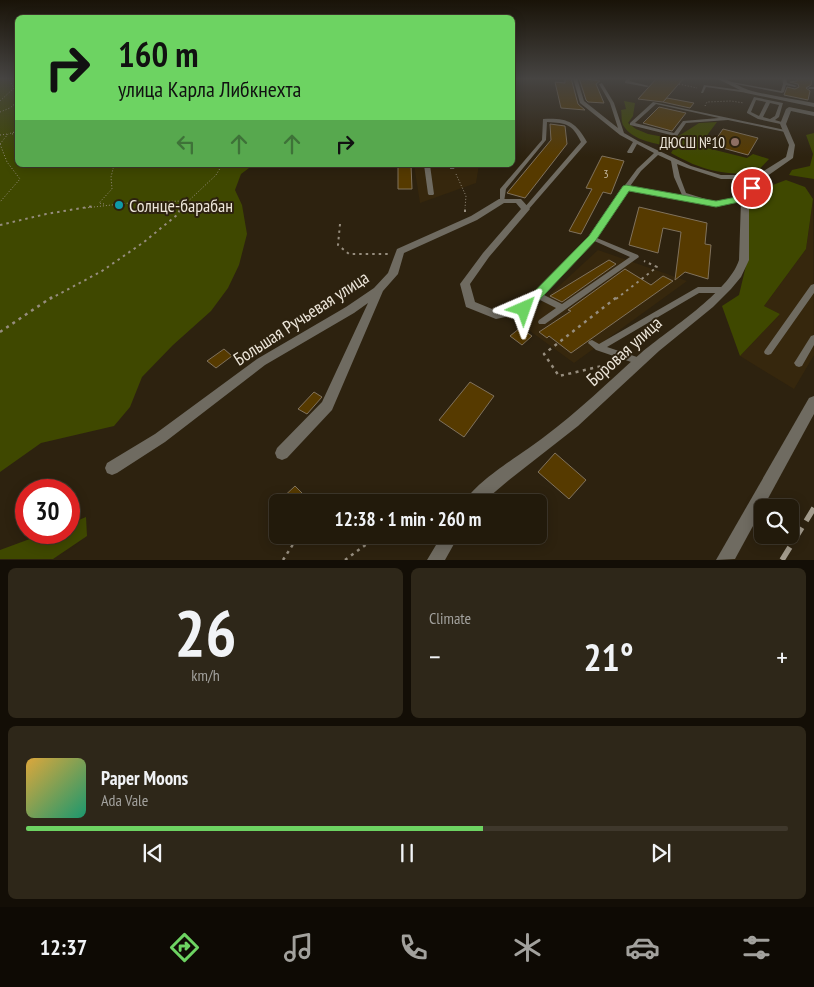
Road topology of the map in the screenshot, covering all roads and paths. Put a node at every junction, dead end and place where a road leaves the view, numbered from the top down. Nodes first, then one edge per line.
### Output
1 (14, 104) edge
2 (585, 104) edge
3 (612, 104) edge
4 (654, 104) edge
5 (660, 104) edge
6 (752, 104) edge
7 (767, 104) edge
8 (781, 104) edge
9 (790, 105) junction
10 (814, 105) edge
11 (0, 112) edge
12 (814, 114) edge
13 (760, 118) junction
14 (727, 120) junction
15 (771, 121) junction
16 (784, 128) junction
17 (15, 133) edge
18 (8, 134) junction
19 (622, 134) junction
20 (0, 135) edge
21 (636, 142) junction
22 (0, 144) edge
23 (630, 152) dead end
24 (657, 153) junction
25 (674, 160) junction
26 (114, 167) edge
27 (221, 167) edge
28 (426, 167) edge
29 (453, 167) edge
30 (760, 177) junction
31 (626, 188) junction
32 (431, 194) dead end
33 (745, 198) junction
34 (187, 201) junction
35 (502, 201) junction
36 (0, 202) edge
37 (109, 204) junction
38 (716, 204) junction
39 (526, 209) junction
40 (474, 218) junction
41 (0, 224) edge
42 (340, 224) dead end
43 (592, 238) junction
44 (400, 251) junction
45 (635, 257) junction
46 (814, 287) edge
47 (378, 290) junction
48 (725, 290) junction
49 (537, 295) junction
50 (563, 308) junction
51 (542, 322) dead end
52 (0, 332) edge
53 (814, 338) edge
54 (768, 352) dead end
55 (640, 361) junction
56 (617, 362) dead end
57 (799, 363) dead end
58 (814, 402) edge
59 (282, 453) dead end
60 (112, 468) dead end
61 (481, 494) edge
62 (293, 544) edge
63 (367, 544) edge
64 (445, 544) edge
65 (283, 560) edge
66 (345, 560) edge
67 (434, 560) edge
68 (724, 560) edge

1 - 11 path
2 - 19 lane
3 - 19 lane
4 - 14 lane
5 - 14 lane
6 - 13 lane
7 - 13 lane
8 - 15 lane
9 - 10 street
9 - 12 street
9 - 16 street
13 - 15 lane
14 - 16 lane
15 - 16 lane
16 - 30 street
17 - 18 path
18 - 20 path
18 - 22 path
19 - 21 lane
21 - 23 lane
21 - 24 lane
22 - 36 path
24 - 25 lane
24 - 31 lane
25 - 30 lane
25 - 38 lane
26 - 37 path
27 - 34 path
28 - 32 lane
29 - 40 path
30 - 33 street
31 - 38 street
31 - 43 street
33 - 38 street
33 - 48 street, Боровая улица
34 - 37 path
34 - 52 path
35 - 39 street
35 - 39 lane
35 - 40 street
37 - 41 path
39 - 49 street
40 - 44 street
42 - 44 path
43 - 45 lane
43 - 49 street
44 - 47 street, Большая Ручьевая улица
45 - 50 lane
45 - 56 path
46 - 54 lane
47 - 59 street
47 - 60 street, Большая Ручьевая улица
48 - 55 street, Боровая улица
48 - 55 lane
49 - 50 lane
50 - 51 lane
53 - 57 lane
55 - 61 street, Боровая улица
58 - 68 street
62 - 65 path
63 - 66 path
64 - 67 street

